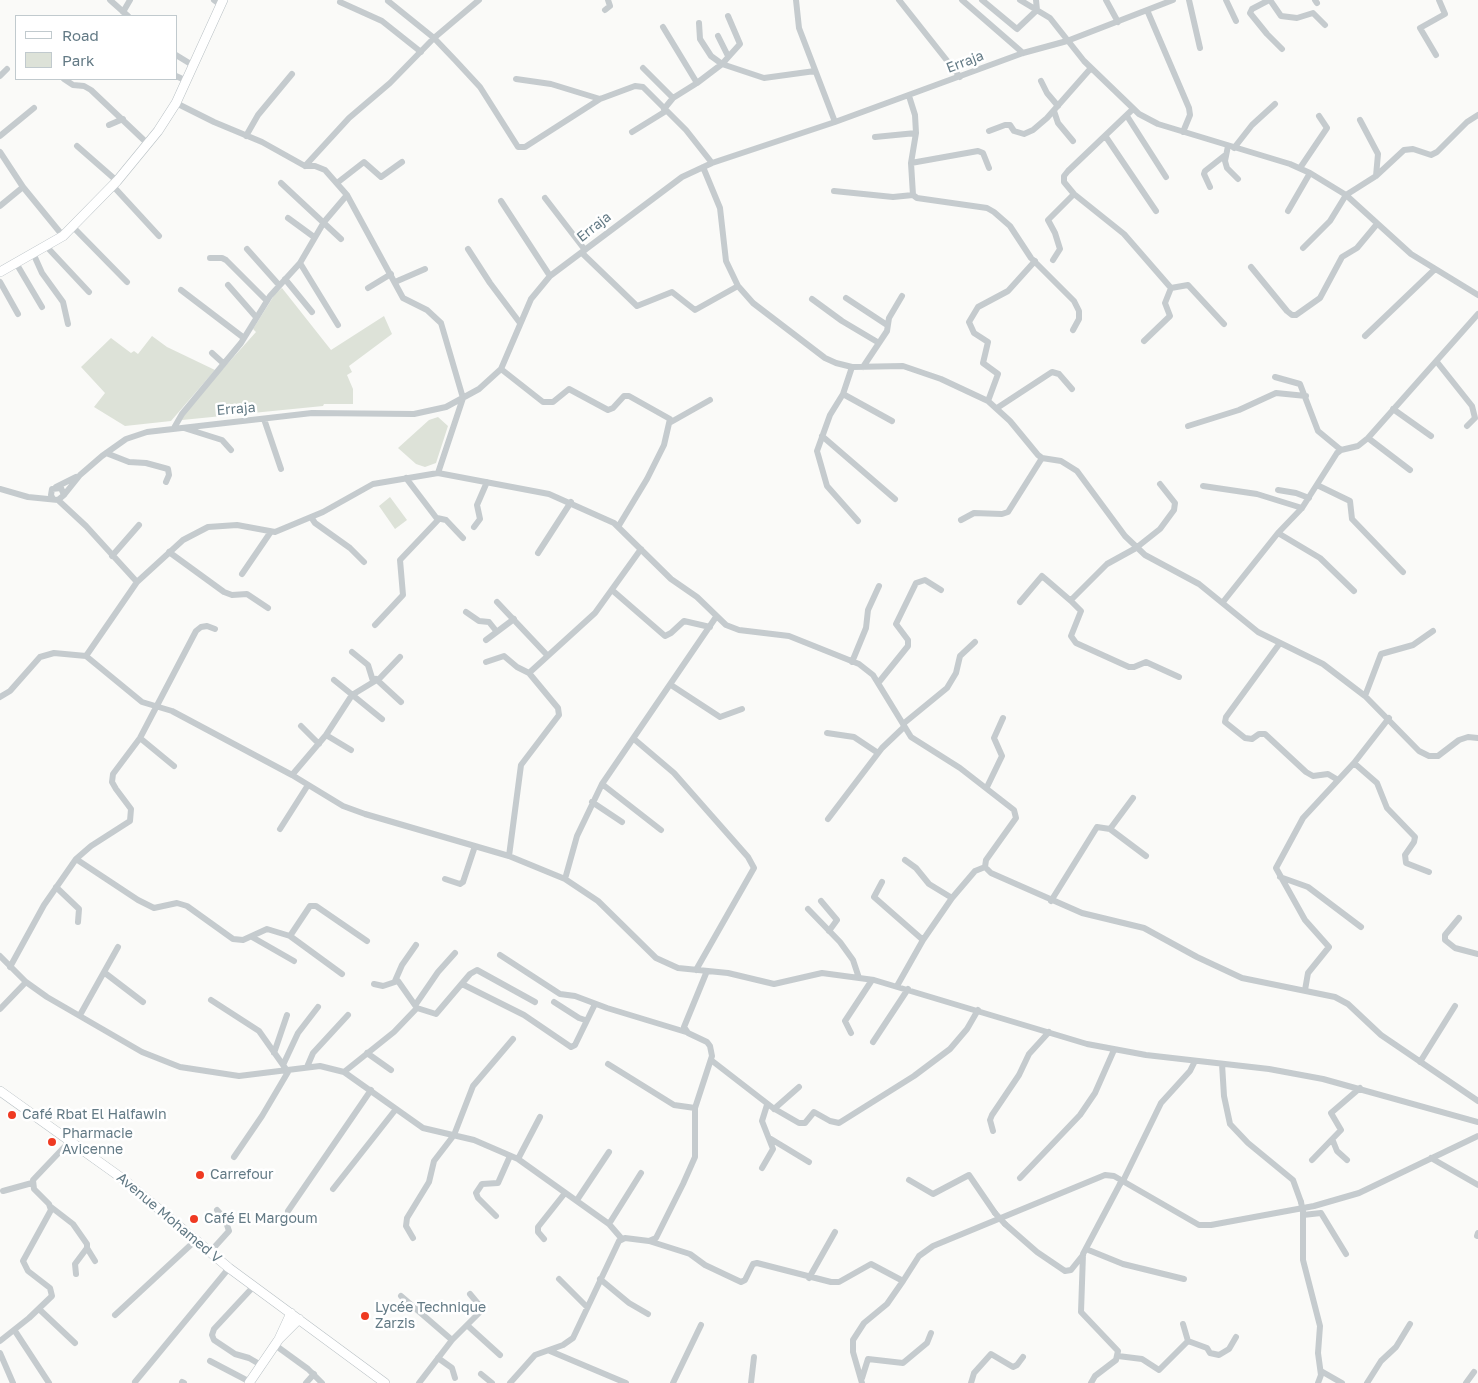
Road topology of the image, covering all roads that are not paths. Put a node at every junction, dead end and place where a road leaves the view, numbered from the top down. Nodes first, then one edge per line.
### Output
1 (110, 0) edge
2 (130, 0) edge
3 (478, 0) edge
4 (608, 0) edge
5 (796, 0) edge
6 (899, 0) edge
7 (962, 0) edge
8 (982, 0) edge
9 (1020, 0) edge
10 (1036, 0) edge
11 (1106, 0) edge
12 (1173, 0) edge
13 (1189, 0) edge
14 (1226, 0) edge
15 (1269, 0) edge
16 (1439, 0) edge
17 (388, 1) edge
18 (219, 2) edge
19 (340, 2) dead end
20 (1156, 3) edge
21 (605, 10) dead end
22 (1037, 10) junction
23 (1147, 10) junction
24 (126, 14) edge
25 (728, 16) dead end
26 (1236, 21) dead end
27 (1118, 22) junction
28 (699, 23) dead end
29 (1325, 25) dead end
30 (663, 27) dead end
31 (718, 36) dead end
32 (434, 38) junction
33 (1067, 41) junction
34 (1200, 48) dead end
35 (1282, 49) dead end
36 (421, 52) junction
37 (1023, 54) junction
38 (1436, 55) dead end
39 (178, 56) edge
40 (728, 56) junction
41 (722, 64) junction
42 (194, 66) junction
43 (643, 68) dead end
44 (1091, 68) junction
45 (7, 69) dead end
46 (815, 71) junction
47 (292, 74) dead end
48 (0, 76) edge
49 (178, 77) edge
50 (960, 77) junction
51 (516, 78) dead end
52 (66, 80) edge
53 (1042, 81) dead end
54 (187, 82) junction
55 (697, 82) junction
56 (909, 96) junction
57 (673, 98) junction
58 (600, 99) junction
59 (176, 103) junction
60 (1275, 104) dead end
61 (34, 108) dead end
62 (1056, 108) junction
63 (665, 110) junction
64 (1134, 110) junction
65 (1478, 115) edge
66 (1127, 116) junction
67 (1319, 116) dead end
68 (123, 120) junction
69 (1360, 120) dead end
70 (835, 122) junction
71 (109, 125) dead end
72 (989, 131) dead end
73 (632, 132) dead end
74 (1183, 132) junction
75 (916, 133) junction
76 (0, 136) edge
77 (246, 136) junction
78 (875, 137) dead end
79 (1106, 137) junction
80 (1073, 141) dead end
81 (148, 144) junction
82 (77, 146) dead end
83 (1231, 147) junction
84 (0, 152) edge
85 (1224, 156) junction
86 (402, 162) dead end
87 (712, 163) junction
88 (911, 163) junction
89 (304, 166) junction
90 (703, 167) junction
91 (989, 168) dead end
92 (1300, 168) junction
93 (1310, 173) junction
94 (1376, 176) junction
95 (1166, 177) dead end
96 (1238, 179) dead end
97 (281, 183) dead end
98 (337, 183) junction
99 (115, 184) junction
100 (23, 187) junction
101 (1210, 187) dead end
102 (834, 192) dead end
103 (1074, 194) junction
104 (347, 195) junction
105 (913, 195) junction
106 (1346, 195) junction
107 (544, 198) dead end
108 (501, 201) dead end
109 (0, 206) edge
110 (1156, 211) dead end
111 (1288, 211) dead end
112 (288, 218) dead end
113 (324, 222) junction
114 (1377, 224) junction
115 (73, 227) junction
116 (63, 236) junction
117 (159, 236) dead end
118 (314, 237) junction
119 (341, 239) dead end
120 (46, 246) junction
121 (1303, 248) dead end
122 (247, 249) dead end
123 (468, 249) dead end
124 (583, 251) junction
125 (33, 253) junction
126 (210, 258) dead end
127 (1053, 260) dead end
128 (1035, 261) junction
129 (16, 263) junction
130 (300, 263) junction
131 (1251, 268) dead end
132 (425, 269) dead end
133 (1434, 270) junction
134 (0, 272) edge
135 (391, 274) junction
136 (550, 276) junction
137 (285, 279) junction
138 (0, 282) edge
139 (127, 282) dead end
140 (395, 282) junction
141 (228, 286) dead end
142 (279, 286) junction
143 (738, 286) junction
144 (368, 288) dead end
145 (1171, 288) junction
146 (181, 290) dead end
147 (89, 292) dead end
148 (1478, 295) edge
149 (902, 296) dead end
150 (846, 298) dead end
151 (812, 299) dead end
152 (267, 300) junction
153 (42, 306) dead end
154 (312, 312) dead end
155 (18, 314) dead end
156 (1478, 314) edge
157 (256, 317) junction
158 (520, 323) junction
159 (68, 324) dead end
160 (1224, 324) dead end
161 (887, 325) junction
162 (338, 326) dead end
163 (1073, 330) dead end
164 (1365, 336) dead end
165 (244, 338) junction
166 (1144, 341) dead end
167 (879, 343) junction
168 (212, 353) dead end
169 (1437, 362) junction
170 (223, 363) junction
171 (852, 367) junction
172 (864, 367) junction
173 (501, 370) junction
174 (1275, 377) dead end
175 (1072, 389) dead end
176 (843, 394) junction
177 (1306, 396) junction
178 (463, 398) junction
179 (710, 400) dead end
180 (988, 401) junction
181 (997, 408) junction
182 (1393, 409) junction
183 (264, 419) junction
184 (892, 421) dead end
185 (670, 422) junction
186 (1188, 426) dead end
187 (1467, 426) dead end
188 (182, 427) junction
189 (174, 428) junction
190 (822, 436) junction
191 (1431, 436) dead end
192 (1368, 438) junction
193 (231, 450) dead end
194 (1340, 450) junction
195 (106, 453) junction
196 (1042, 458) junction
197 (280, 469) dead end
198 (1410, 470) dead end
199 (438, 473) junction
200 (80, 475) junction
201 (406, 478) junction
202 (166, 482) dead end
203 (487, 482) junction
204 (1160, 484) dead end
205 (1317, 485) junction
206 (1203, 486) dead end
207 (54, 488) junction
208 (0, 489) edge
209 (1278, 490) dead end
210 (28, 497) junction
211 (59, 498) junction
212 (1309, 498) junction
213 (895, 499) dead end
214 (571, 502) junction
215 (1302, 508) junction
216 (311, 517) junction
217 (438, 518) junction
218 (962, 520) dead end
219 (858, 521) dead end
220 (139, 525) dead end
221 (474, 527) dead end
222 (618, 527) junction
223 (270, 532) junction
224 (1278, 533) junction
225 (462, 538) dead end
226 (1136, 548) junction
227 (641, 549) junction
228 (169, 552) junction
229 (538, 553) dead end
230 (112, 556) junction
231 (364, 562) dead end
232 (1404, 572) dead end
233 (242, 574) dead end
234 (137, 582) junction
235 (879, 586) dead end
236 (612, 590) junction
237 (941, 590) dead end
238 (1354, 591) dead end
239 (1071, 600) junction
240 (497, 602) dead end
241 (1020, 602) dead end
242 (1223, 602) junction
243 (268, 608) dead end
244 (466, 612) dead end
245 (716, 617) junction
246 (514, 619) junction
247 (375, 625) dead end
248 (710, 627) junction
249 (215, 629) dead end
250 (1433, 631) dead end
251 (497, 632) junction
252 (486, 640) dead end
253 (975, 642) dead end
254 (1280, 643) junction
255 (352, 652) dead end
256 (547, 655) junction
257 (86, 656) junction
258 (400, 657) dead end
259 (486, 662) dead end
260 (852, 662) junction
261 (529, 673) junction
262 (1179, 677) dead end
263 (334, 680) dead end
264 (375, 680) junction
265 (879, 682) junction
266 (671, 685) junction
267 (352, 695) junction
268 (1365, 696) junction
269 (0, 698) edge
270 (401, 702) dead end
271 (158, 707) junction
272 (742, 709) dead end
273 (1002, 718) dead end
274 (1389, 718) junction
275 (382, 719) dead end
276 (903, 725) junction
277 (301, 726) dead end
278 (827, 733) dead end
279 (326, 735) junction
280 (140, 738) junction
281 (634, 738) junction
282 (1478, 738) edge
283 (319, 744) junction
284 (351, 750) dead end
285 (878, 754) junction
286 (1354, 763) junction
287 (174, 766) dead end
288 (292, 775) junction
289 (1338, 780) junction
290 (308, 784) junction
291 (602, 784) junction
292 (987, 788) junction
293 (1133, 798) dead end
294 (592, 802) junction
295 (828, 819) dead end
296 (622, 822) dead end
297 (280, 829) dead end
298 (1110, 829) junction
299 (661, 830) dead end
300 (475, 846) junction
301 (509, 856) junction
302 (1146, 856) dead end
303 (76, 859) junction
304 (906, 860) dead end
305 (985, 867) junction
306 (1429, 872) dead end
307 (1280, 876) junction
308 (445, 879) dead end
309 (565, 879) junction
310 (882, 882) dead end
311 (56, 887) junction
312 (952, 898) junction
313 (821, 901) dead end
314 (1051, 901) junction
315 (808, 909) dead end
316 (1459, 918) dead end
317 (78, 922) dead end
318 (1361, 927) dead end
319 (829, 931) junction
320 (290, 936) junction
321 (252, 937) junction
322 (923, 940) junction
323 (367, 942) dead end
324 (416, 945) dead end
325 (118, 947) dead end
326 (455, 954) dead end
327 (1478, 954) edge
328 (500, 955) dead end
329 (0, 956) edge
330 (294, 961) dead end
331 (10, 967) junction
332 (696, 970) junction
333 (707, 971) junction
334 (105, 973) junction
335 (342, 974) dead end
336 (859, 978) junction
337 (872, 980) junction
338 (395, 981) junction
339 (26, 982) junction
340 (374, 984) dead end
341 (462, 984) junction
342 (897, 986) junction
343 (908, 989) junction
344 (1305, 990) junction
345 (211, 1000) dead end
346 (143, 1002) dead end
347 (535, 1002) dead end
348 (554, 1002) dead end
349 (595, 1004) junction
350 (417, 1006) junction
351 (1455, 1006) dead end
352 (318, 1007) dead end
353 (0, 1009) edge
354 (978, 1010) junction
355 (80, 1015) junction
356 (286, 1015) dead end
357 (348, 1015) dead end
358 (585, 1020) junction
359 (686, 1032) junction
360 (1049, 1032) junction
361 (851, 1033) dead end
362 (513, 1039) dead end
363 (873, 1042) dead end
364 (1114, 1050) junction
365 (368, 1052) junction
366 (274, 1053) junction
367 (711, 1060) junction
368 (1194, 1061) junction
369 (1420, 1062) junction
370 (608, 1064) dead end
371 (1222, 1064) junction
372 (283, 1065) junction
373 (307, 1067) junction
374 (391, 1070) dead end
375 (288, 1072) junction
376 (344, 1072) junction
377 (798, 1087) dead end
378 (1360, 1088) junction
379 (0, 1090) edge
380 (371, 1090) junction
381 (1478, 1101) edge
382 (768, 1105) junction
383 (696, 1108) junction
384 (396, 1109) junction
385 (774, 1109) junction
386 (540, 1117) dead end
387 (1478, 1122) edge
388 (993, 1131) dead end
389 (454, 1135) junction
390 (1478, 1136) edge
391 (771, 1139) junction
392 (70, 1141) junction
393 (1333, 1141) junction
394 (609, 1152) dead end
395 (510, 1156) junction
396 (234, 1157) dead end
397 (1431, 1158) junction
398 (518, 1159) junction
399 (1312, 1160) dead end
400 (1347, 1160) dead end
401 (809, 1162) dead end
402 (762, 1168) dead end
403 (641, 1173) dead end
404 (1020, 1178) dead end
405 (909, 1180) dead end
406 (32, 1182) junction
407 (1478, 1185) edge
408 (333, 1189) dead end
409 (3, 1190) dead end
410 (565, 1193) junction
411 (577, 1200) junction
412 (51, 1207) junction
413 (216, 1210) dead end
414 (288, 1211) dead end
415 (1304, 1213) junction
416 (496, 1216) dead end
417 (609, 1224) junction
418 (835, 1232) dead end
419 (413, 1238) dead end
420 (544, 1239) dead end
421 (622, 1239) junction
422 (196, 1240) junction
423 (649, 1241) junction
424 (87, 1248) junction
425 (210, 1252) junction
426 (1085, 1252) junction
427 (1346, 1254) dead end
428 (95, 1261) dead end
429 (230, 1268) junction
430 (76, 1274) dead end
431 (809, 1278) junction
432 (600, 1279) junction
433 (1184, 1279) dead end
434 (559, 1280) dead end
435 (900, 1280) junction
436 (254, 1286) junction
437 (470, 1294) dead end
438 (401, 1296) dead end
439 (587, 1307) junction
440 (39, 1308) junction
441 (648, 1314) dead end
442 (115, 1315) dead end
443 (295, 1316) junction
444 (1183, 1324) dead end
445 (1410, 1324) dead end
446 (701, 1325) dead end
447 (468, 1326) junction
448 (15, 1331) junction
449 (931, 1333) dead end
450 (1236, 1337) dead end
451 (0, 1340) edge
452 (452, 1340) junction
453 (1188, 1341) junction
454 (277, 1342) junction
455 (75, 1343) dead end
456 (550, 1351) junction
457 (0, 1353) edge
458 (500, 1355) dead end
459 (1118, 1356) junction
460 (754, 1357) dead end
461 (1023, 1357) dead end
462 (438, 1358) junction
463 (210, 1361) dead end
464 (261, 1365) junction
465 (1321, 1371) junction
466 (1474, 1372) dead end
467 (314, 1374) junction
468 (481, 1374) dead end
469 (455, 1378) dead end
470 (862, 1381) edge
471 (135, 1382) edge
472 (249, 1382) edge
473 (13, 1383) edge
474 (49, 1383) edge
475 (306, 1383) edge
476 (322, 1383) edge
477 (385, 1383) edge
478 (419, 1383) edge
479 (492, 1383) edge
480 (510, 1383) edge
481 (626, 1383) edge
482 (673, 1383) edge
483 (751, 1383) edge
484 (971, 1383) edge
485 (1091, 1383) edge
486 (1318, 1383) edge
487 (1342, 1383) edge
488 (1367, 1383) edge
489 (1466, 1383) edge

1 - 24 street
2 - 24 street
3 - 32 street
4 - 21 street
5 - 46 street
6 - 50 street
7 - 37 street
8 - 22 street
9 - 22 street
10 - 22 street
11 - 27 street
12 - 20 street, Erraja
13 - 34 street
14 - 26 street
15 - 29 street
15 - 35 street
16 - 38 street
17 - 32 street
18 - 42 main road
19 - 36 street
20 - 23 street, Erraja
22 - 33 street
23 - 27 street, Erraja
23 - 74 street
25 - 40 street
27 - 33 street, Erraja
28 - 41 street
30 - 55 street
31 - 40 street
32 - 36 street
32 - 58 street
33 - 37 street, Erraja
33 - 44 street
36 - 89 street
37 - 50 street, Erraja
39 - 42 street
40 - 41 street
41 - 46 street
41 - 55 street
42 - 54 main road
43 - 57 street
44 - 62 street
44 - 64 street
45 - 48 street
46 - 70 street
47 - 77 street
49 - 54 street
50 - 56 street, Erraja
51 - 58 street
52 - 68 street
53 - 62 street
54 - 59 main road
55 - 57 street
56 - 70 street, Erraja
56 - 75 street
57 - 63 street
58 - 63 street
59 - 77 street
59 - 81 main road
60 - 83 street
61 - 76 street
62 - 72 street
62 - 80 street
63 - 73 street
63 - 87 street
64 - 66 street
64 - 74 street
65 - 94 street
66 - 79 street
66 - 95 street
67 - 92 street
68 - 71 street
68 - 81 street
69 - 94 street
70 - 87 street, Erraja
74 - 83 street
75 - 78 street
75 - 88 street
77 - 89 street
79 - 103 street
79 - 110 street
81 - 99 main road
82 - 99 street
83 - 85 street
83 - 92 street
84 - 100 street
85 - 96 street
85 - 101 street
86 - 98 street
87 - 90 street, Erraja
88 - 91 street
88 - 105 street
89 - 98 street
90 - 124 street, Erraja
90 - 143 street
92 - 93 street
93 - 106 street
93 - 111 street
94 - 106 street
97 - 113 street
98 - 104 street
99 - 115 main road
99 - 117 street
100 - 109 street
100 - 116 street
102 - 105 street
103 - 127 street
103 - 145 street
104 - 113 street
104 - 135 street
105 - 128 street
106 - 114 street
106 - 121 street
107 - 124 street
108 - 136 street
112 - 118 street
113 - 118 street
113 - 119 street
114 - 131 street
114 - 133 street
115 - 116 main road
115 - 139 street
116 - 120 main road
118 - 130 street
120 - 125 main road
120 - 147 street
122 - 142 street
123 - 158 street
124 - 136 street, Erraja
124 - 143 street
125 - 129 main road
125 - 159 street
126 - 152 street
128 - 163 street
128 - 180 street
129 - 134 main road
129 - 153 street
130 - 137 street
130 - 162 street
132 - 140 street
133 - 148 street
133 - 164 street
135 - 140 street
135 - 144 street
136 - 158 street, Erraja
137 - 142 street
137 - 154 street
138 - 155 street
140 - 178 street
141 - 157 street
142 - 152 street
143 - 171 street
145 - 160 street
145 - 166 street
146 - 165 street
149 - 161 street
150 - 161 street
151 - 167 street
152 - 157 street
156 - 169 street
157 - 165 street
158 - 173 street, Erraja
161 - 167 street
165 - 170 street
167 - 172 street
168 - 170 street
169 - 182 street
169 - 187 street
170 - 189 street
171 - 172 street
171 - 176 street
172 - 180 street
173 - 178 street, Erraja
173 - 185 street
174 - 177 street
175 - 181 street
176 - 184 street
176 - 190 street
177 - 186 street
177 - 194 street
178 - 183 street, Erraja
178 - 199 street
179 - 185 street
180 - 181 street
181 - 196 street
182 - 191 street
182 - 192 street
183 - 188 street, Erraja
183 - 197 street
185 - 222 street
188 - 189 street, Erraja
188 - 193 street
189 - 195 street, Erraja
190 - 213 street
190 - 219 street
192 - 194 street
192 - 198 street
194 - 205 street
195 - 200 street, Erraja
195 - 202 street
196 - 218 street
196 - 226 street
199 - 201 street
199 - 203 street
200 - 207 street
200 - 211 street
201 - 216 street
201 - 217 street
203 - 214 street
203 - 221 street
204 - 226 street
205 - 212 street
205 - 232 street
206 - 215 street
207 - 210 street
207 - 211 street
207 - 211 street
208 - 210 street
209 - 212 street
210 - 211 street
211 - 230 street
212 - 215 street
214 - 222 street
214 - 229 street
215 - 224 street
216 - 223 street
216 - 231 street
217 - 225 street
217 - 247 street
220 - 230 street
222 - 227 street
223 - 228 street
223 - 233 street
224 - 238 street
224 - 242 street
226 - 239 street
226 - 242 street
227 - 236 street
227 - 245 street
228 - 234 street
228 - 243 street
230 - 234 street
234 - 257 street
235 - 260 street
236 - 248 street
236 - 256 street
237 - 265 street
239 - 241 street
239 - 262 street
240 - 246 street
242 - 254 street
244 - 251 street
245 - 248 street
245 - 260 street
246 - 251 street
246 - 256 street
248 - 266 street
249 - 271 street
250 - 268 street
251 - 252 street
253 - 276 street
254 - 268 street
254 - 289 street
255 - 264 street
256 - 261 street
257 - 269 street
257 - 271 street
258 - 264 street
259 - 261 street
260 - 265 street
261 - 301 street
263 - 267 street
264 - 267 street
264 - 270 street
265 - 276 street
266 - 272 street
266 - 281 street
267 - 275 street
267 - 279 street
268 - 274 street
271 - 280 street
271 - 288 street
273 - 292 street
274 - 282 street
274 - 286 street
276 - 285 street
276 - 292 street
277 - 283 street
278 - 285 street
279 - 283 street
279 - 284 street
280 - 287 street
280 - 303 street
281 - 291 street
281 - 332 street
283 - 288 street
285 - 295 street
286 - 289 street
286 - 306 street
288 - 290 street
289 - 307 street
290 - 297 street
290 - 300 street
291 - 294 street
291 - 299 street
292 - 305 street
293 - 298 street
294 - 296 street
294 - 309 street
298 - 302 street
298 - 314 street
300 - 301 street
300 - 308 street
301 - 309 street
303 - 311 street
303 - 321 street
304 - 312 street
305 - 312 street
305 - 314 street
307 - 318 street
307 - 344 street
309 - 332 street
310 - 322 street
311 - 317 street
311 - 331 street
312 - 322 street
313 - 319 street
314 - 344 street
315 - 319 street
316 - 327 street
319 - 336 street
320 - 321 street
320 - 323 street
320 - 335 street
321 - 330 street
322 - 342 street
324 - 338 street
325 - 334 street
326 - 350 street
328 - 349 street
329 - 331 street
331 - 339 street
332 - 333 street
333 - 336 street
333 - 359 street
334 - 346 street
334 - 355 street
336 - 337 street
337 - 342 street
337 - 361 street
338 - 340 street
338 - 350 street
339 - 353 street
339 - 355 street
341 - 347 street
341 - 350 street
341 - 358 street
342 - 343 street
343 - 354 street
343 - 363 street
344 - 369 street
345 - 366 street
348 - 358 street
349 - 358 street
349 - 359 street
350 - 365 street
351 - 369 street
352 - 372 street
354 - 360 street
354 - 385 street
355 - 375 street
356 - 366 street
357 - 373 street
359 - 367 street
360 - 364 street
360 - 388 street
362 - 389 street
364 - 368 street
364 - 404 street
365 - 374 street
365 - 376 street
366 - 372 street
367 - 382 street
367 - 383 street
368 - 371 street
368 - 426 street
369 - 381 street
370 - 383 street
371 - 378 street
371 - 415 street, bridge
372 - 375 street
373 - 375 street
373 - 376 street
375 - 396 street
376 - 380 street
377 - 385 street
378 - 387 street
378 - 393 street
379 - 392 main road, Avenue Mohamed V
380 - 384 street
380 - 414 street
382 - 385 street
382 - 391 street
383 - 423 street
384 - 389 street
384 - 408 street
386 - 398 street
389 - 395 street
389 - 419 street
390 - 397 street
391 - 401 street
391 - 402 street
392 - 406 street
392 - 422 main road, Avenue Mohamed V
393 - 399 street
393 - 400 street
394 - 411 street
395 - 398 street
395 - 416 street
397 - 407 street
397 - 435 street
398 - 410 street
403 - 417 street
405 - 426 street, bridge
406 - 409 street
406 - 412 street
410 - 411 street
410 - 420 street
411 - 417 street
412 - 424 street
412 - 440 street
413 - 425 street
415 - 427 street
415 - 465 street
417 - 421 street
418 - 431 street
421 - 423 street
421 - 432 street
422 - 425 main road, Avenue Mohamed V
422 - 442 street
423 - 431 street
424 - 428 street
424 - 430 street
425 - 429 main road, Avenue Mohamed V
426 - 433 street
426 - 459 street
429 - 436 main road, Avenue Mohamed V
429 - 471 street
431 - 435 street
432 - 439 street
432 - 441 street
434 - 439 street
435 - 470 street
436 - 443 main road, Avenue Mohamed V
436 - 464 street
437 - 447 street
438 - 452 street
439 - 456 street
440 - 448 street
440 - 455 street
443 - 454 main road
443 - 477 main road, Avenue Mohamed V
444 - 453 street
445 - 488 street
446 - 482 street
447 - 452 street
447 - 458 street
448 - 451 street
448 - 474 street
449 - 470 street
450 - 453 street
452 - 462 street
453 - 459 street
454 - 464 main road
454 - 467 street
456 - 480 street
456 - 481 street
457 - 473 street
459 - 485 street
460 - 483 street
461 - 484 street
462 - 469 street
462 - 478 street
463 - 472 street
464 - 472 main road
465 - 486 street
465 - 487 street
466 - 489 street
467 - 475 street
467 - 476 street
468 - 479 street

